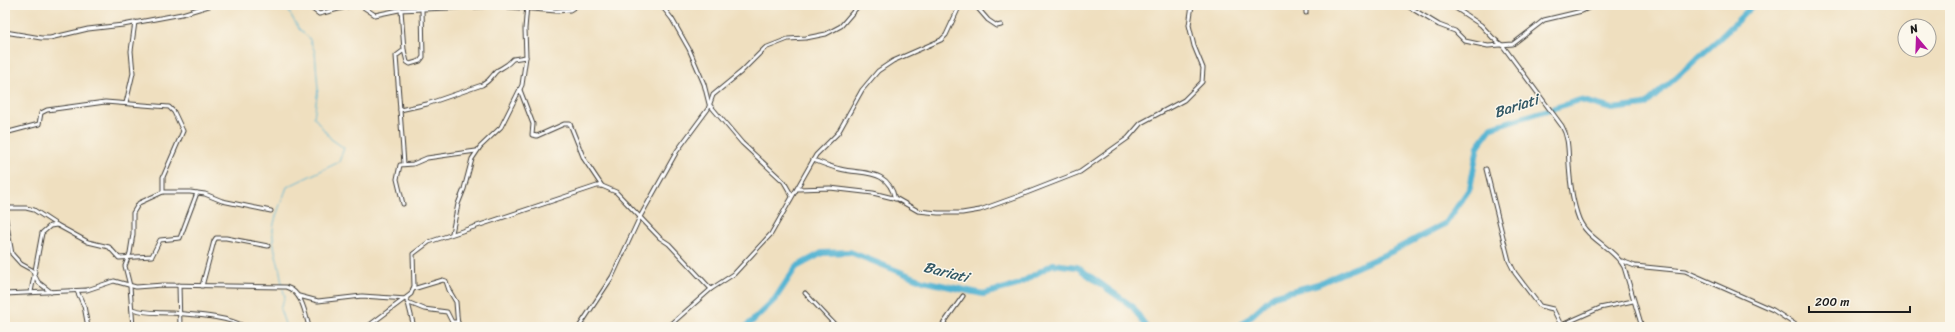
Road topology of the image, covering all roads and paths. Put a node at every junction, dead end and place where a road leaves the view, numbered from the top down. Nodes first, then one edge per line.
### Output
1 (212, 5) edge
2 (307, 5) edge
3 (354, 5) edge
4 (360, 5) edge
5 (578, 5) edge
6 (661, 5) edge
7 (859, 5) edge
8 (960, 5) edge
9 (976, 5) edge
10 (1192, 5) edge
11 (1306, 5) edge
12 (1406, 5) edge
13 (1451, 5) edge
14 (1595, 5) edge
15 (527, 7) edge
16 (422, 9) junction
17 (401, 10) junction
18 (1306, 13) dead end
19 (135, 22) junction
20 (1001, 25) dead end
21 (5, 32) edge
22 (1502, 44) junction
23 (404, 50) junction
24 (526, 57) junction
25 (520, 90) junction
26 (126, 103) junction
27 (710, 104) junction
28 (400, 110) junction
29 (5, 132) edge
30 (477, 151) junction
31 (813, 160) junction
32 (404, 164) junction
33 (1486, 168) dead end
34 (602, 186) junction
35 (798, 189) junction
36 (163, 192) junction
37 (197, 193) junction
38 (792, 196) junction
39 (895, 199) junction
40 (403, 204) dead end
41 (5, 208) edge
42 (271, 211) dead end
43 (5, 214) edge
44 (640, 217) junction
45 (57, 225) junction
46 (452, 234) junction
47 (5, 246) edge
48 (268, 246) dead end
49 (10, 248) junction
50 (128, 258) junction
51 (1620, 260) junction
52 (34, 274) junction
53 (179, 285) junction
54 (130, 286) junction
55 (202, 286) junction
56 (413, 289) junction
57 (711, 289) junction
58 (77, 291) junction
59 (31, 292) junction
60 (51, 292) junction
61 (805, 293) dead end
62 (5, 294) edge
63 (299, 296) junction
64 (963, 296) dead end
65 (407, 300) junction
66 (1633, 302) junction
67 (132, 309) junction
68 (179, 314) junction
69 (458, 322) junction
70 (1561, 325) junction
71 (88, 327) edge
72 (133, 327) edge
73 (180, 327) edge
74 (245, 327) edge
75 (309, 327) edge
76 (367, 327) edge
77 (414, 327) edge
78 (458, 327) edge
79 (579, 327) edge
80 (668, 327) edge
81 (837, 327) edge
82 (941, 327) edge
83 (1556, 327) edge
84 (1642, 327) edge
85 (1799, 327) edge

1 - 19 street
2 - 3 street
4 - 17 street
5 - 15 street
6 - 27 street
7 - 27 street
8 - 31 street
9 - 20 street
10 - 39 street
11 - 18 street
12 - 22 street
13 - 22 street
14 - 22 street
15 - 16 street
15 - 24 street
16 - 17 street
16 - 23 street
17 - 23 street
19 - 21 street
19 - 26 street
22 - 51 street
23 - 28 street
24 - 25 street
24 - 28 street
25 - 30 street
25 - 34 street
26 - 29 street
26 - 36 street
27 - 38 street
27 - 44 street
28 - 32 street
30 - 32 street
30 - 46 street
31 - 35 street
31 - 39 street
32 - 40 street
33 - 70 street
34 - 44 street
34 - 46 street
35 - 38 street
35 - 39 street
36 - 37 street
36 - 50 street
37 - 42 street
37 - 50 street
38 - 57 street
41 - 45 street
43 - 49 street
44 - 57 street
44 - 79 street
45 - 50 street
45 - 52 street
46 - 56 street
47 - 49 street
48 - 55 street
49 - 52 street
50 - 54 street
51 - 66 street
51 - 85 street
52 - 59 street
52 - 60 street
53 - 54 street
53 - 55 street
53 - 68 street
54 - 58 street
54 - 67 street
55 - 63 street
56 - 65 street
56 - 69 street
57 - 80 street
58 - 60 street
58 - 71 street
59 - 60 street
59 - 62 street
61 - 81 street
63 - 65 street
63 - 75 street
64 - 82 street
65 - 69 street
65 - 76 street
65 - 77 street
66 - 70 street
66 - 84 street
67 - 68 street
67 - 72 street
68 - 73 street
68 - 74 street
69 - 78 street
70 - 83 street

